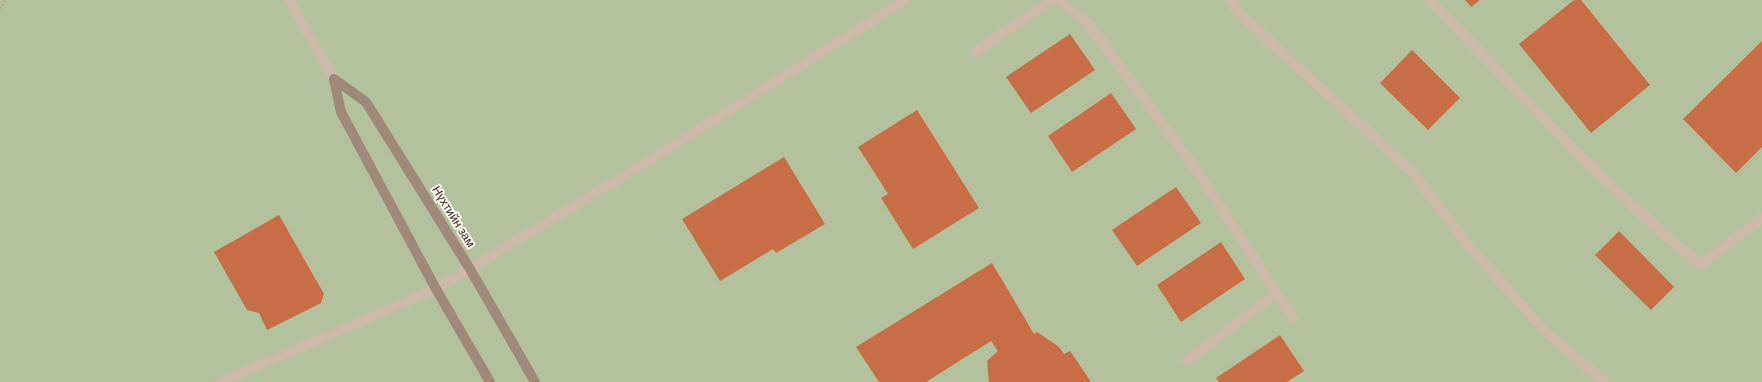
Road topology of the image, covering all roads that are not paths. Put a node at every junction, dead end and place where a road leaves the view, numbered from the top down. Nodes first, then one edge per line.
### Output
1 (289, 0) edge
2 (905, 0) edge
3 (1052, 0) edge
4 (1059, 0) edge
5 (1230, 0) edge
6 (1430, 0) edge
7 (976, 52) dead end
8 (334, 79) junction
9 (1762, 218) edge
10 (470, 269) junction
11 (436, 289) junction
12 (1277, 293) junction
13 (1293, 318) dead end
14 (1186, 361) dead end
15 (220, 382) edge
16 (490, 382) edge
17 (535, 382) edge
18 (1605, 382) edge

1 - 8 street, Нүхтийн зам
2 - 10 street
3 - 7 street
4 - 12 street
5 - 18 street
6 - 9 street
8 - 10 main road, Нүхтийн зам
8 - 11 main road, Нүхтийн зам
10 - 11 street
10 - 17 main road, Нүхтийн зам
11 - 15 street
11 - 16 main road, Нүхтийн зам
12 - 13 street
12 - 14 street

